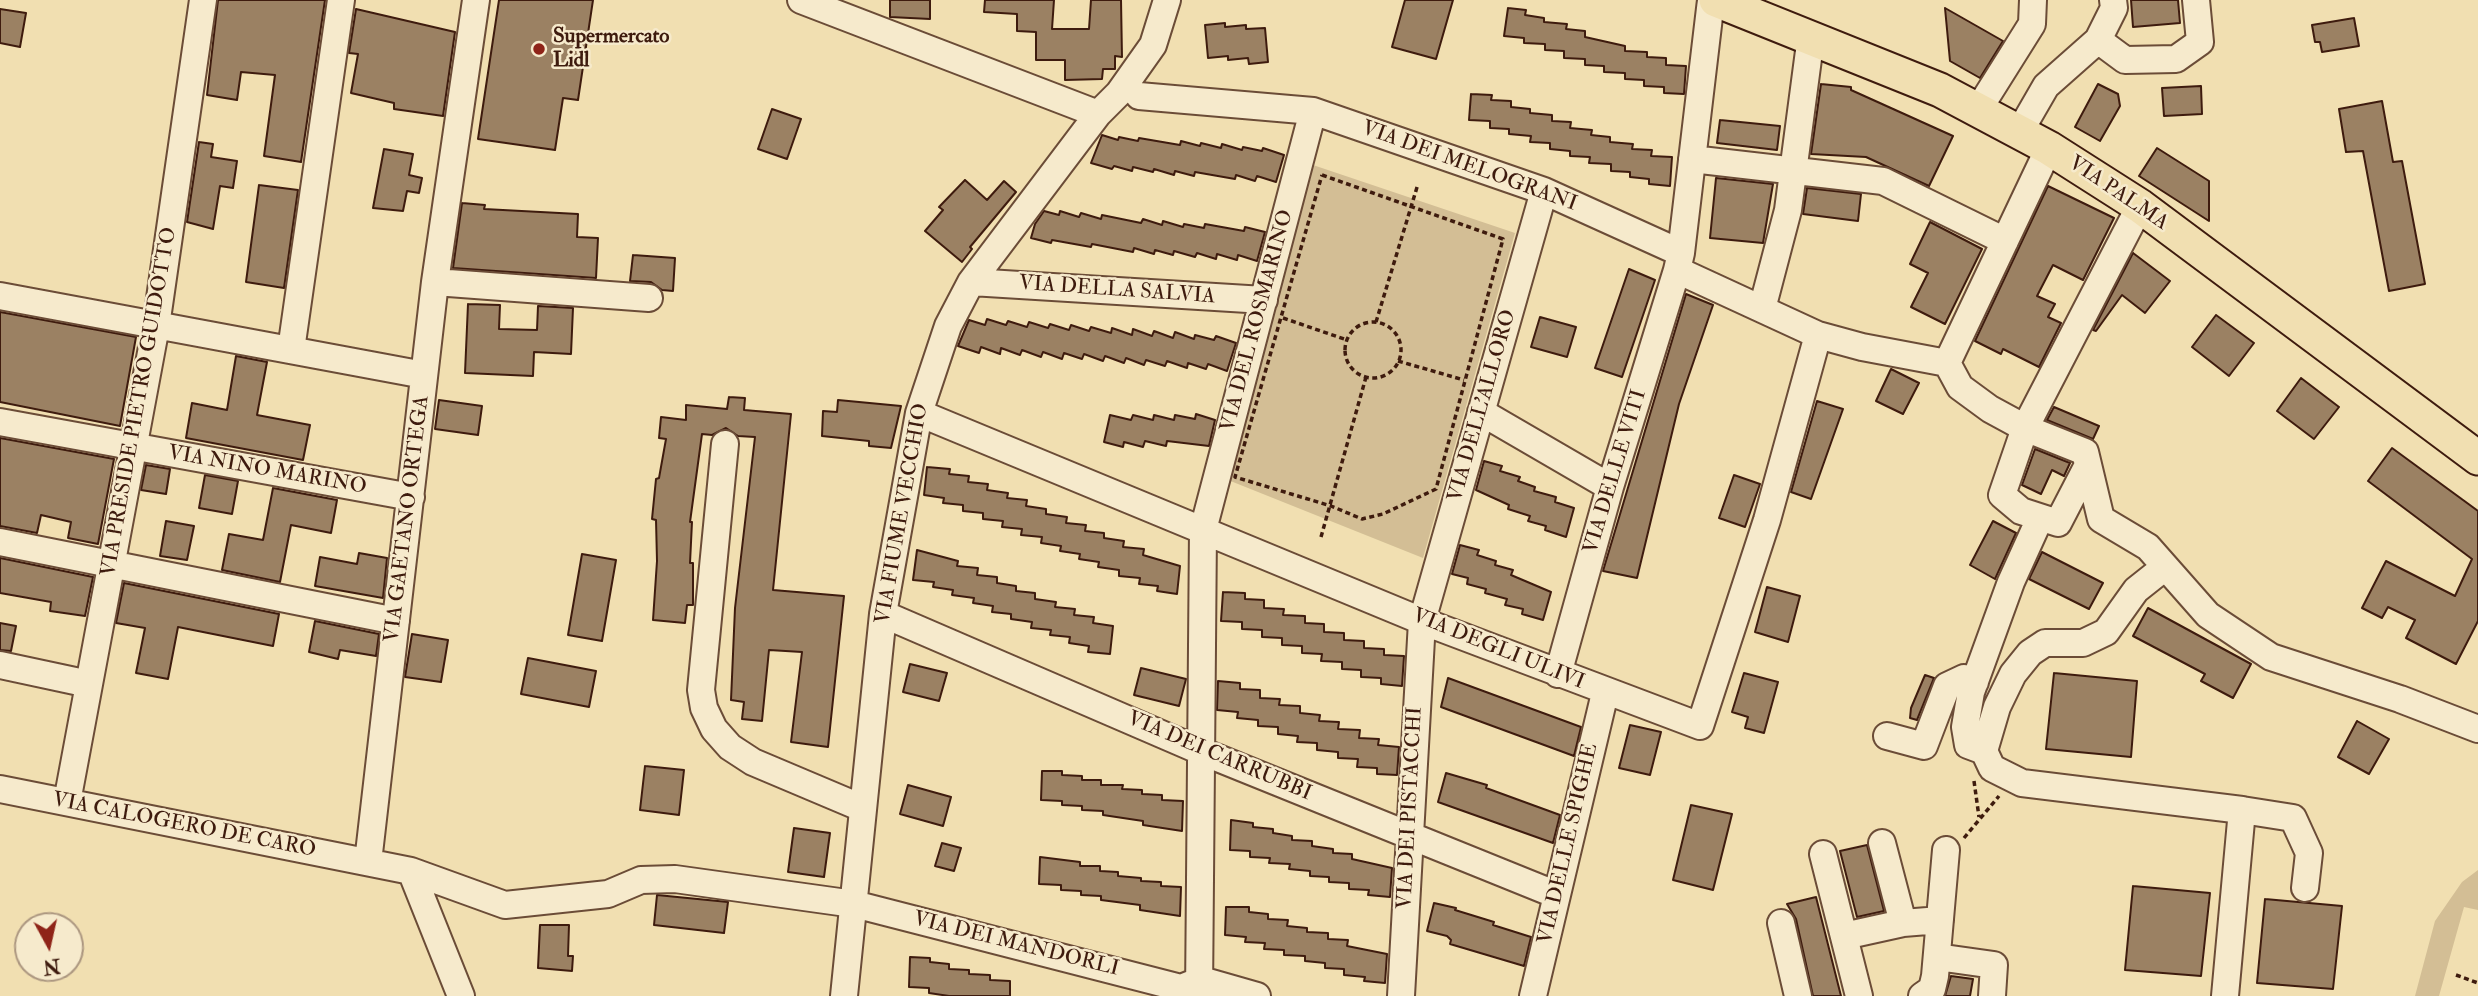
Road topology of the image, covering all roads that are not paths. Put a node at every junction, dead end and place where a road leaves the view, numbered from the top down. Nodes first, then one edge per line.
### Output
1 (203, 0) edge
2 (341, 0) edge
3 (476, 0) edge
4 (801, 0) edge
5 (1167, 0) edge
6 (1713, 0) edge
7 (2033, 0) edge
8 (2113, 0) edge
9 (2196, 0) edge
10 (1811, 36) junction
11 (2098, 40) junction
12 (1139, 96) dead end
13 (1979, 110) junction
14 (1312, 111) junction
15 (1098, 114) junction
16 (2020, 131) junction
17 (2049, 148) junction
18 (1692, 159) junction
19 (1793, 170) junction
20 (1544, 191) junction
21 (2140, 206) junction
22 (2005, 241) junction
23 (1679, 261) junction
24 (435, 282) junction
25 (971, 282) junction
26 (0, 296) edge
27 (649, 298) dead end
28 (1268, 309) junction
29 (1762, 309) junction
30 (156, 326) junction
31 (1818, 335) junction
32 (291, 351) junction
33 (1947, 363) junction
34 (424, 375) junction
35 (1481, 412) junction
36 (919, 413) junction
37 (0, 422) edge
38 (2025, 428) junction
39 (725, 444) dead end
40 (134, 447) junction
41 (2478, 458) edge
42 (2087, 467) junction
43 (1610, 487) junction
44 (411, 497) junction
45 (2040, 518) junction
46 (1203, 530) junction
47 (0, 542) edge
48 (112, 565) junction
49 (2165, 568) junction
50 (883, 614) junction
51 (396, 621) junction
52 (1422, 621) junction
53 (0, 665) edge
54 (1558, 674) junction
55 (1975, 682) junction
56 (89, 684) junction
57 (1605, 693) junction
58 (2478, 729) edge
59 (1887, 736) dead end
60 (1984, 751) junction
61 (1203, 752) junction
62 (0, 789) edge
63 (67, 803) junction
64 (862, 807) junction
65 (2242, 810) junction
66 (1410, 835) junction
67 (1882, 843) dead end
68 (1946, 849) road end
69 (1823, 854) dead end
70 (368, 862) junction
71 (411, 871) junction
72 (2305, 888) dead end
73 (1557, 895) junction
74 (854, 904) junction
75 (1940, 920) junction
76 (1781, 923) dead end
77 (1903, 923) junction
78 (1844, 936) junction
79 (1937, 957) junction
80 (1200, 988) edge
81 (461, 996) edge
82 (844, 996) edge
83 (1257, 996) edge
84 (1401, 996) edge
85 (1533, 996) edge
86 (1798, 996) edge
87 (1859, 996) edge
88 (1922, 996) edge
89 (1992, 996) edge
90 (2225, 996) edge

1 - 30 street, VIA PRESIDE PIETRO GUIDOTTO
2 - 32 street
3 - 24 street, VIA GAETANO ORTEGA
4 - 15 street
5 - 15 street, VIA FIUME VECCHIO
6 - 10 main road, VIA PALMA
6 - 18 street, VIA DELLE VITI
7 - 13 street
8 - 11 street
9 - 11 street
10 - 13 main road, VIA PALMA
10 - 19 street
11 - 16 street
12 - 14 street, VIA DEI MELOGRANI
13 - 16 main road, VIA PALMA
14 - 20 street, VIA DEI MELOGRANI
14 - 28 street, VIA DEL ROSMARINO
15 - 25 street, VIA FIUME VECCHIO
16 - 17 main road, VIA PALMA
17 - 21 main road, VIA PALMA
17 - 22 street
18 - 19 street
18 - 23 street, VIA DELLE VITI
19 - 22 street
19 - 29 street
20 - 23 street, VIA DEI MELOGRANI
20 - 35 street, VIA DELL'ALLORO
21 - 38 street
21 - 41 main road, VIA PALMA
22 - 33 street
23 - 29 street, VIA DEI MELOGRANI
23 - 43 street, VIA DELLE VITI
24 - 27 street
24 - 34 street, VIA GAETANO ORTEGA
25 - 28 street, VIA DELLA SALVIA
25 - 36 street, VIA FIUME VECCHIO
26 - 30 street
28 - 46 street, VIA DEL ROSMARINO
29 - 31 street, VIA DEI MELOGRANI
30 - 32 street
30 - 40 street, VIA PRESIDE PIETRO GUIDOTTO
31 - 33 street, VIA DEI MELOGRANI
31 - 57 street, VIA DEGLI ULIVI
32 - 34 street
33 - 38 street
34 - 44 street, VIA GAETANO ORTEGA
35 - 43 street
35 - 52 street, VIA DELL'ALLORO
36 - 46 street, VIA DEGLI ULIVI
36 - 50 street, VIA FIUME VECCHIO
37 - 40 street, VIA NINO MARINO
38 - 42 street
38 - 45 street
39 - 64 street
40 - 44 street, VIA NINO MARINO
40 - 48 street, VIA PRESIDE PIETRO GUIDOTTO
42 - 45 street
42 - 49 street
43 - 54 street, VIA DELLE VITI
44 - 51 street, VIA GAETANO ORTEGA
45 - 55 street
46 - 52 street, VIA DEGLI ULIVI
46 - 61 street, VIA DEL ROSMARINO
47 - 48 street
48 - 51 street
48 - 56 street, VIA PRESIDE PIETRO GUIDOTTO
49 - 58 street
49 - 60 street
50 - 61 street, VIA DEI CARRUBBI
50 - 64 street, VIA FIUME VECCHIO
51 - 70 street, VIA GAETANO ORTEGA
52 - 54 street, VIA DEGLI ULIVI
52 - 66 street, VIA DEI PISTACCHI
53 - 56 street
54 - 57 street, VIA DEGLI ULIVI
55 - 59 street
55 - 60 street
56 - 63 street, VIA PRESIDE PIETRO GUIDOTTO
57 - 73 street, VIA DELLE SPIGHE
60 - 65 street
61 - 66 street, VIA DEI CARRUBBI
61 - 80 street, VIA DEL ROSMARINO
62 - 63 street, VIA CALOGERO DE CARO
63 - 70 street, VIA CALOGERO DE CARO
64 - 74 street, VIA FIUME VECCHIO
65 - 72 street
65 - 90 street
66 - 73 street, VIA DEI CARRUBBI
66 - 84 street, VIA DEI PISTACCHI
67 - 77 street
68 - 75 street
69 - 78 street
70 - 71 street
71 - 74 street, VIA DEI MANDORLI
71 - 81 street
73 - 85 street, VIA DELLE SPIGHE
74 - 80 street, VIA DEI MANDORLI
74 - 82 street, VIA FIUME VECCHIO
75 - 77 street
75 - 79 street
76 - 86 street
77 - 78 street
78 - 87 street
79 - 88 street
79 - 89 street
80 - 83 street, VIA DEI MANDORLI

